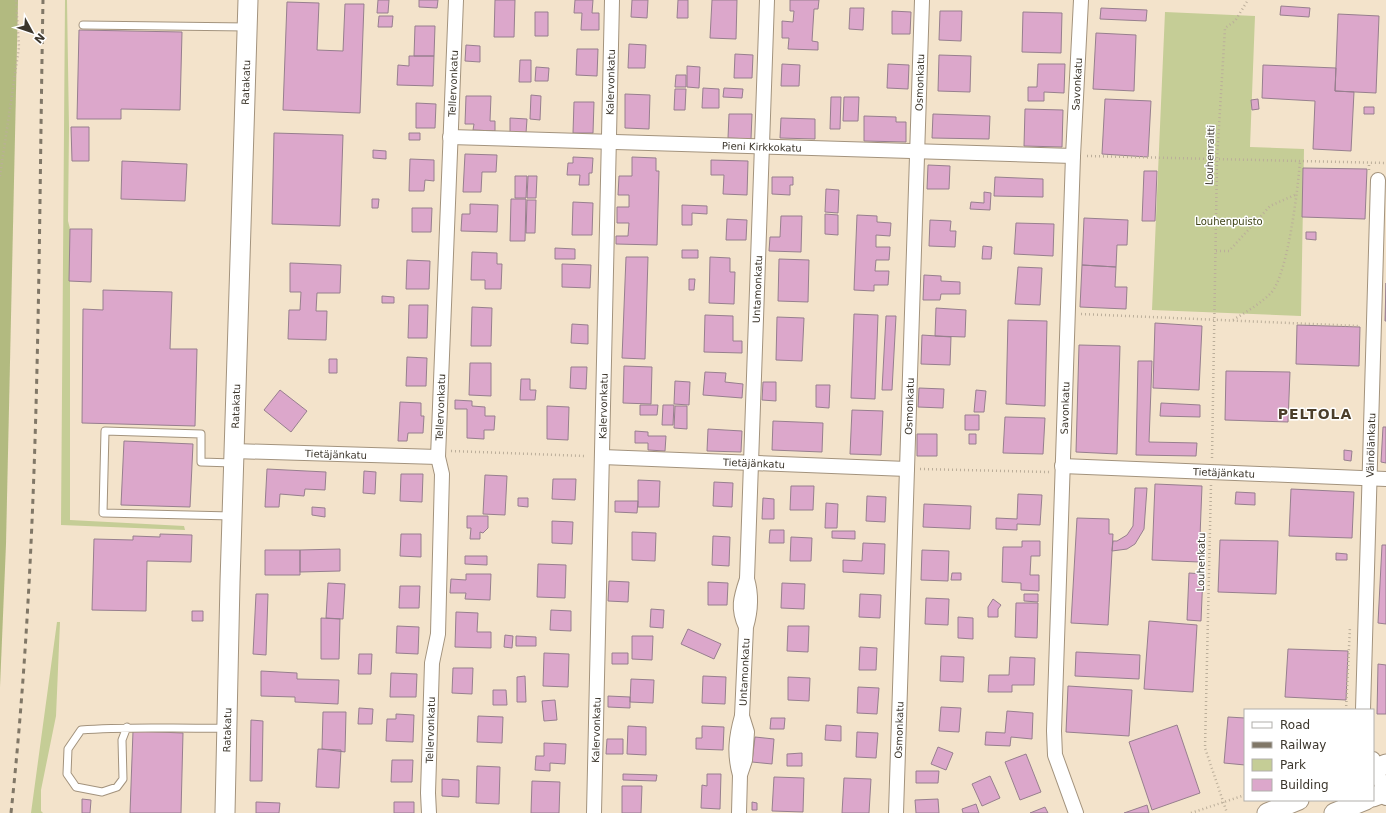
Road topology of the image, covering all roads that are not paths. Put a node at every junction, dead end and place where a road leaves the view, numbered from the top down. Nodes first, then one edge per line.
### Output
1 (248, 0) edge
2 (456, 0) edge
3 (612, 0) edge
4 (767, 0) edge
5 (922, 0) edge
6 (1081, 0) edge
7 (83, 25) dead end
8 (247, 27) junction
9 (450, 137) junction
10 (609, 142) junction
11 (762, 147) junction
12 (918, 152) junction
13 (1073, 156) junction
14 (1378, 180) edge
15 (438, 454) junction
16 (234, 457) junction
17 (602, 457) junction
18 (751, 463) junction
19 (907, 469) junction
20 (1063, 470) junction
21 (1370, 478) junction
22 (1386, 479) edge
23 (232, 516) junction
24 (1363, 709) edge
25 (127, 727) junction
26 (226, 728) junction
27 (1377, 765) edge
28 (1382, 795) edge
29 (1297, 801) edge
30 (1364, 801) edge
31 (225, 813) edge
32 (429, 813) edge
33 (594, 813) edge
34 (739, 813) edge
35 (896, 813) edge
36 (1076, 813) edge
37 (1267, 813) edge
38 (1334, 813) edge

1 - 8 main road, Ratakatu
2 - 9 street, Tellervonkatu
3 - 10 street, Kalervonkatu
4 - 11 street, Untamonkatu
5 - 12 street, Osmonkatu
6 - 13 street, Savonkatu
7 - 8 lane
8 - 16 main road, Ratakatu
9 - 10 street, Pieni Kirkkokatu
9 - 15 street, Tellervonkatu
10 - 11 street, Pieni Kirkkokatu
10 - 17 street, Kalervonkatu
11 - 12 street, Pieni Kirkkokatu
11 - 18 street, Untamonkatu
12 - 13 street, Pieni Kirkkokatu
12 - 19 street, Osmonkatu
13 - 20 street, Savonkatu
14 - 21 street, Väinölänkatu
15 - 16 street, Tietäjänkatu
15 - 32 street, Tellervonkatu
16 - 23 main road, Ratakatu
16 - 23 lane
17 - 18 street, Tietäjänkatu
17 - 33 street, Kalervonkatu
18 - 19 street, Tietäjänkatu
18 - 34 street, Untamonkatu
19 - 35 street, Osmonkatu
20 - 21 street, Tietäjänkatu
20 - 36 street, Savonkatu
21 - 22 street, Tietäjänkatu
21 - 24 street, Väinölänkatu
23 - 26 main road, Ratakatu
25 - 25 lane
25 - 26 lane
26 - 31 main road, Ratakatu
27 - 28 street
29 - 37 main road
30 - 38 main road

